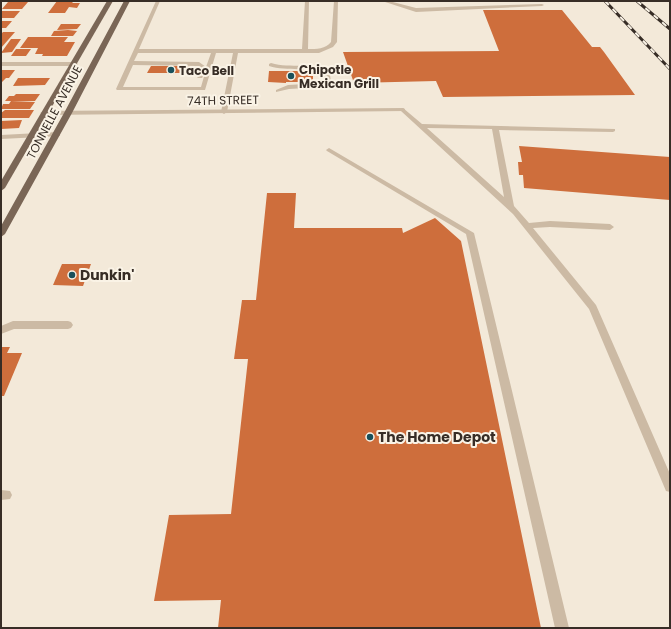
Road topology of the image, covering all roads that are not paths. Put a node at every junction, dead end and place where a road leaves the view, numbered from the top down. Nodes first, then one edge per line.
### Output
1 (110, 1) edge
2 (127, 1) edge
3 (158, 1) edge
4 (307, 1) edge
5 (336, 1) edge
6 (384, 1) edge
7 (542, 5) dead end
8 (136, 51) junction
9 (214, 51) junction
10 (305, 51) junction
11 (236, 52) junction
12 (130, 63) junction
13 (1, 64) edge
14 (75, 64) junction
15 (271, 64) dead end
16 (195, 89) junction
17 (278, 91) dead end
18 (403, 110) joint
19 (224, 112) junction
20 (44, 113) junction
21 (68, 113) junction
22 (421, 126) junction
23 (495, 128) junction
24 (613, 130) dead end
25 (57, 134) junction
26 (31, 135) junction
27 (1, 137) edge
28 (329, 150) dead end
29 (1, 188) edge
30 (510, 207) junction
31 (527, 226) junction
32 (610, 227) dead end
33 (1, 234) edge
34 (68, 325) dead end
35 (1, 330) edge
36 (670, 487) edge
37 (562, 628) edge

1 - 14 main road, TONNELLE AVENUE
2 - 21 main road, TONNELLE AVENUE
3 - 8 lane
4 - 10 lane
5 - 10 lane
6 - 7 lane
8 - 9 lane
8 - 12 lane
9 - 11 lane
9 - 16 lane
10 - 11 lane
11 - 19 lane
12 - 16 lane
12 - 16 lane
13 - 14 street
14 - 20 main road, TONNELLE AVENUE
15 - 17 lane
18 - 19 street, 74TH STREET
18 - 22 lane
19 - 21 street, 74TH STREET
20 - 21 street, 74TH STREET
20 - 26 main road, TONNELLE AVENUE
21 - 25 main road, TONNELLE AVENUE
22 - 23 lane
22 - 30 lane
23 - 24 lane
23 - 30 lane
25 - 26 street
25 - 33 main road, TONNELLE AVENUE
26 - 27 street
26 - 29 main road, TONNELLE AVENUE
28 - 37 lane
30 - 31 lane
31 - 32 lane
31 - 36 lane
34 - 35 lane

